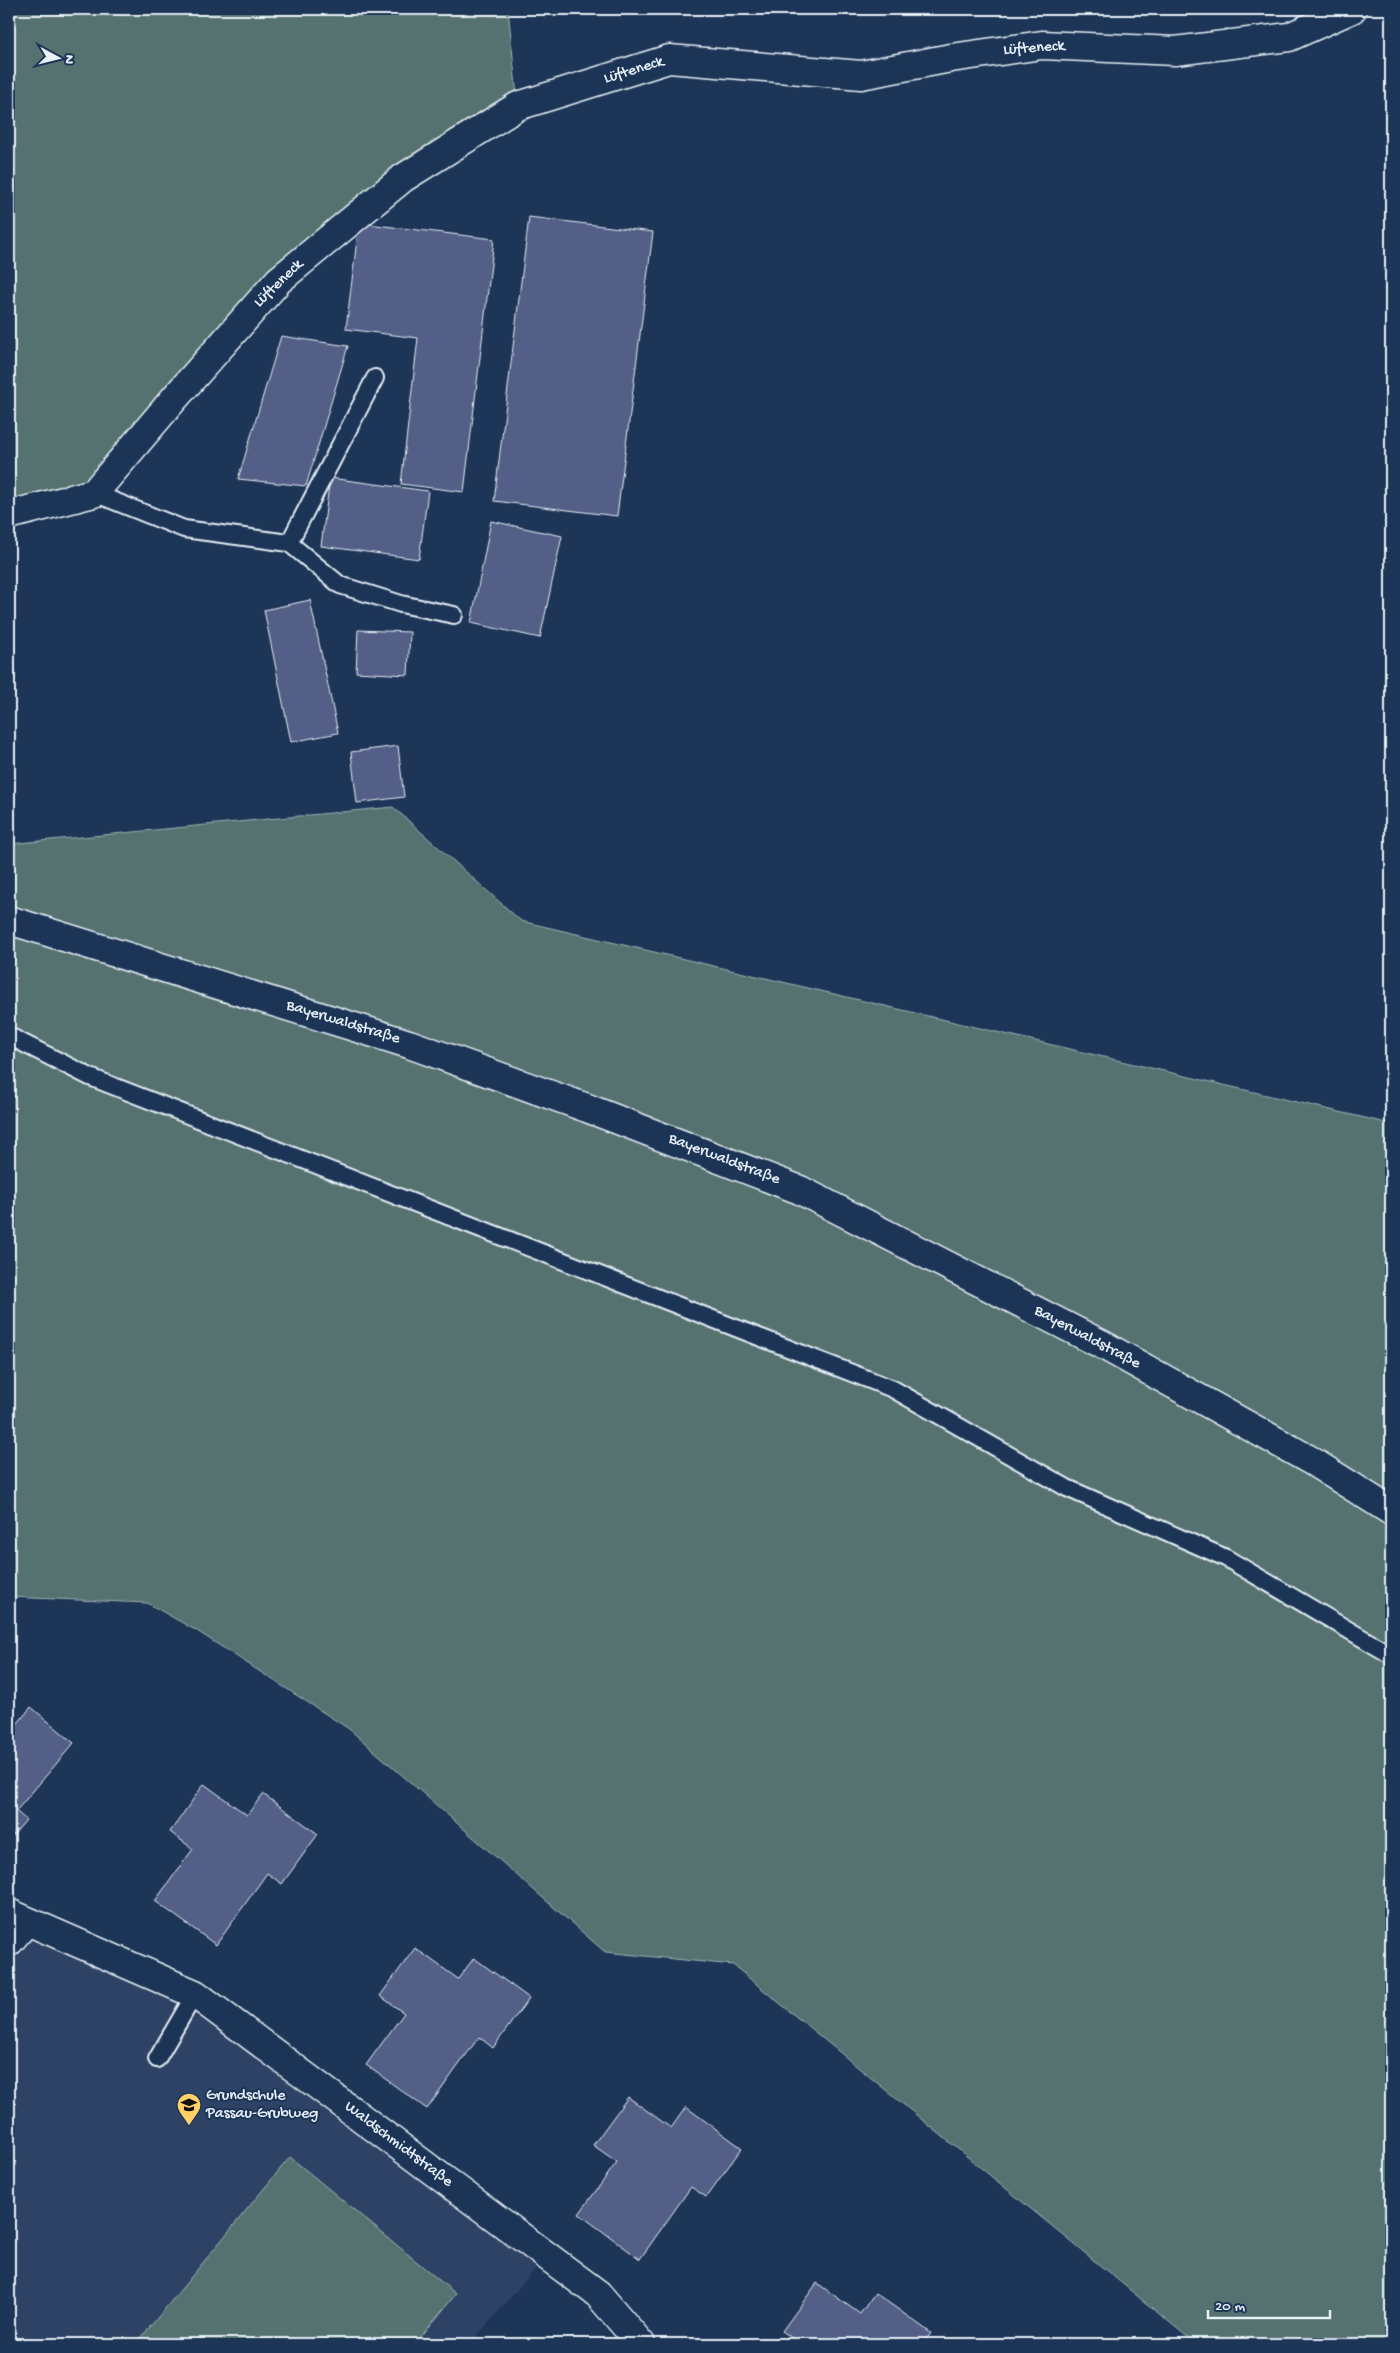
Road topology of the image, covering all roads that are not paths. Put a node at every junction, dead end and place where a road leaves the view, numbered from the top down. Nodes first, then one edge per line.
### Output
1 (1352, 9) edge
2 (375, 378) dead end
3 (94, 493) junction
4 (9, 515) edge
5 (289, 543) junction
6 (454, 616) dead end
7 (9, 920) edge
8 (9, 1036) edge
9 (1391, 1511) edge
10 (1391, 1655) edge
11 (18, 1917) edge
12 (9, 1942) edge
13 (195, 1994) junction
14 (157, 2059) dead end
15 (641, 2344) edge

1 - 3 street, Lüfteneck
2 - 5 lane
3 - 4 street
3 - 5 lane
5 - 6 lane
7 - 9 street, Bayerwaldstraße
8 - 10 lane
11 - 12 street, Waldschmidtstraße
11 - 13 street, Waldschmidtstraße
13 - 14 lane
13 - 15 street, Waldschmidtstraße

